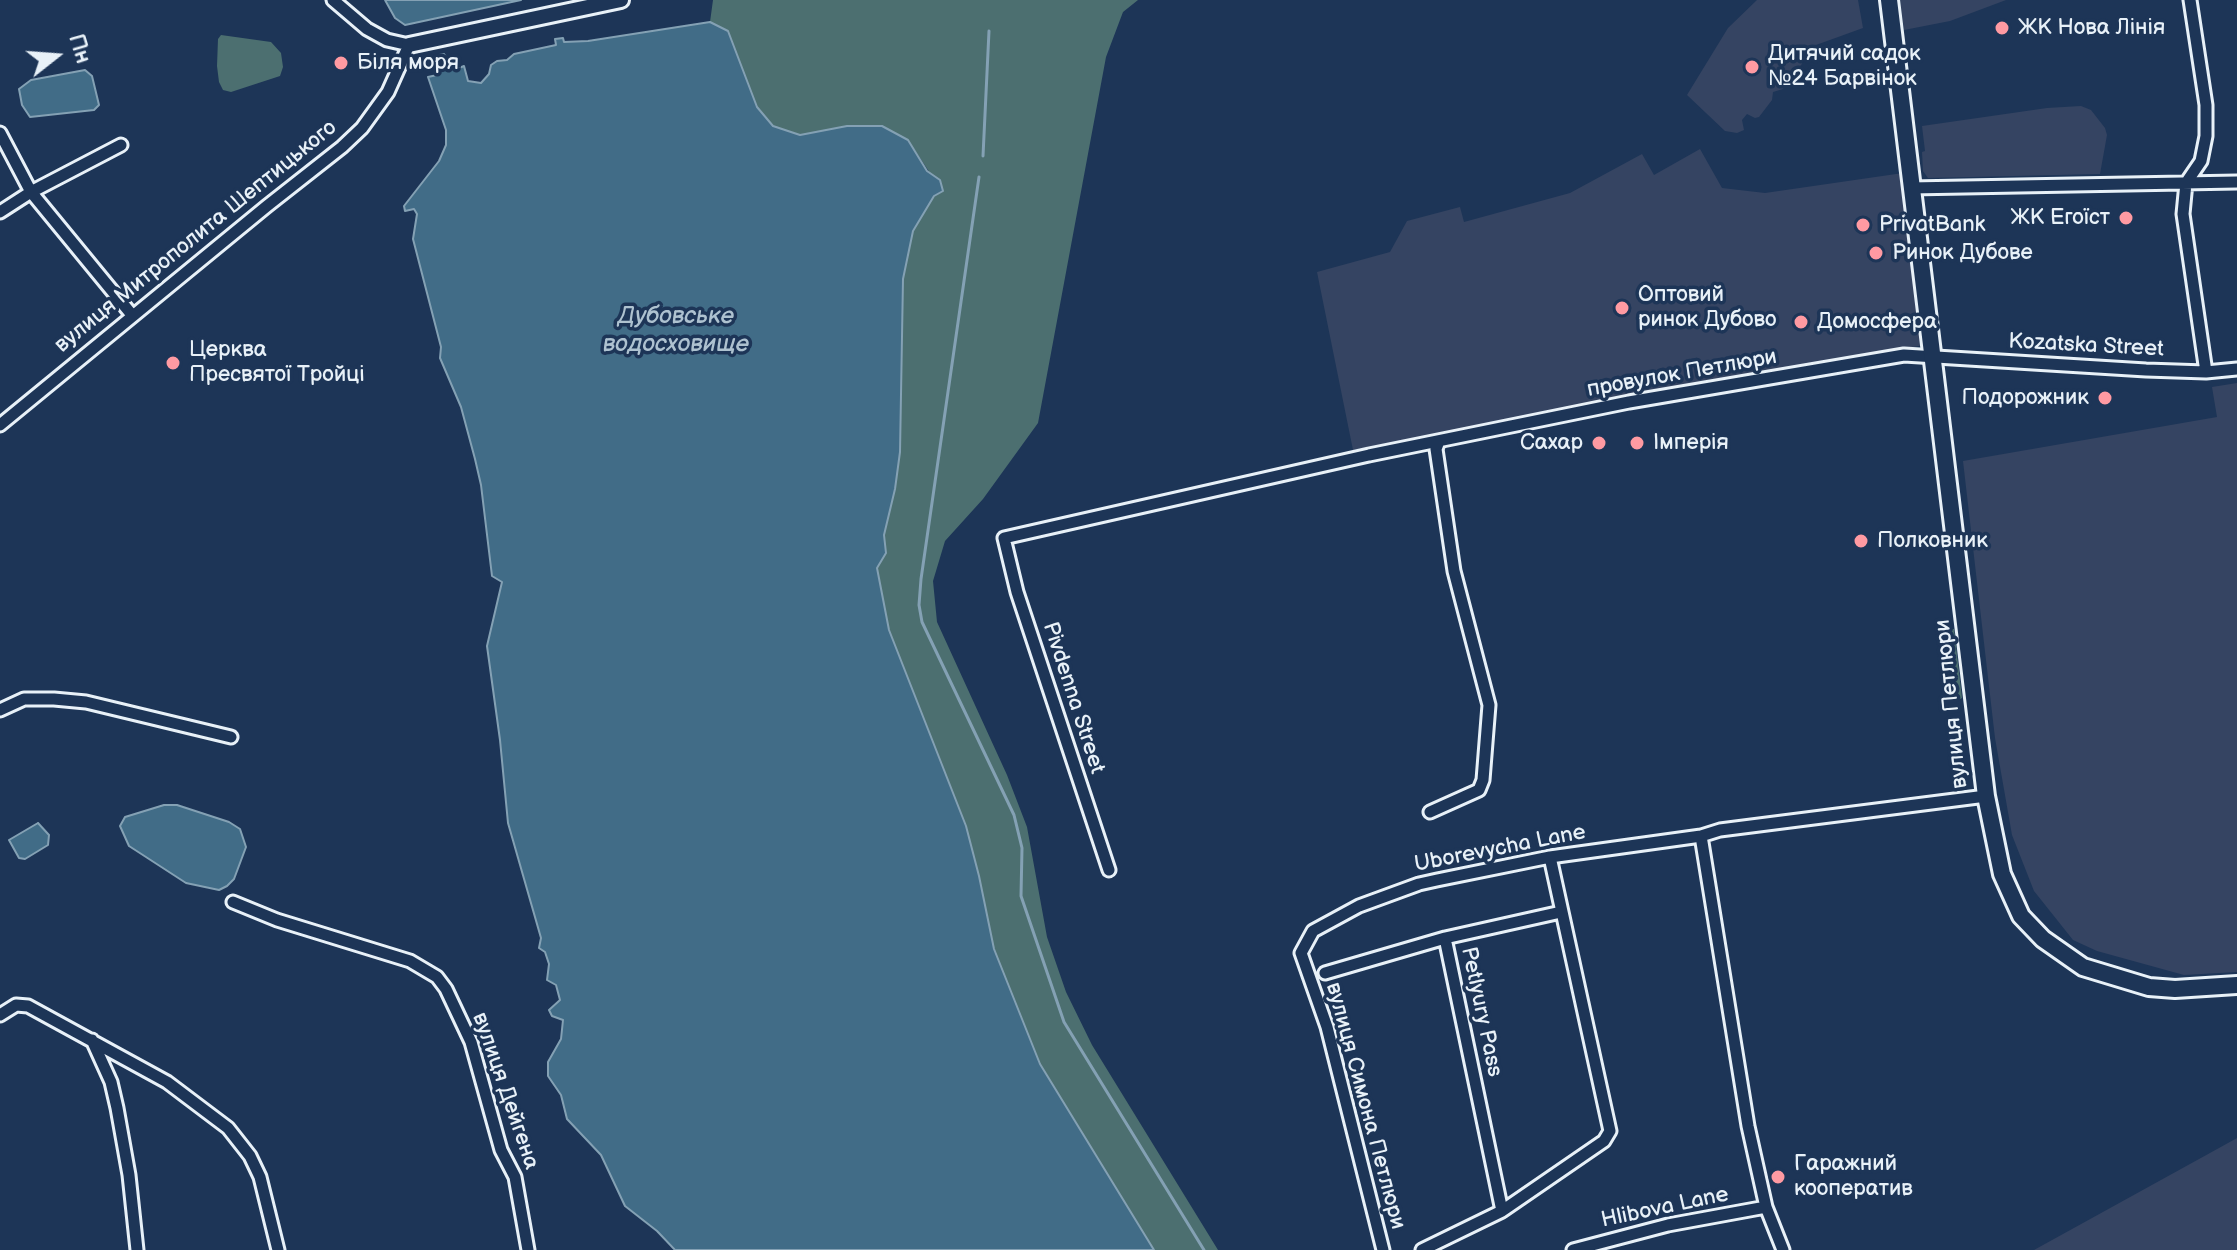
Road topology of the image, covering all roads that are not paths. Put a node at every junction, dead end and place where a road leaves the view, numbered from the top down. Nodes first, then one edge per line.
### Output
1 (333, 0) edge
2 (621, 0) edge
3 (1889, 0) edge
4 (2190, 0) edge
5 (409, 45) junction
6 (0, 133) edge
7 (121, 145) dead end
8 (2237, 182) edge
9 (2186, 183) junction
10 (1910, 188) junction
11 (31, 192) junction
12 (0, 212) edge
13 (132, 315) junction
14 (1933, 358) junction
15 (2237, 369) edge
16 (2206, 372) junction
17 (0, 425) edge
18 (1439, 441) junction
19 (1004, 538) joint
20 (0, 710) edge
21 (231, 737) dead end
22 (1986, 796) junction
23 (1430, 812) dead end
24 (1701, 836) junction
25 (1550, 857) junction
26 (1109, 870) dead end
27 (233, 902) dead end
28 (1561, 912) junction
29 (1445, 938) junction
30 (1308, 973) joint
31 (1325, 973) dead end
32 (2237, 985) edge
33 (0, 1015) edge
34 (92, 1040) junction
35 (1766, 1207) junction
36 (1502, 1211) junction
37 (137, 1250) edge
38 (278, 1250) edge
39 (528, 1250) edge
40 (1383, 1250) edge
41 (1422, 1250) edge
42 (1573, 1250) edge
43 (1783, 1250) edge

1 - 5 street
2 - 5 street
3 - 10 main road, вулиця Петлюри
4 - 9 street
5 - 13 street, вулиця Митрополита Шептицького
6 - 11 street
7 - 11 street
8 - 9 street
9 - 10 street
9 - 16 street
10 - 14 main road, вулиця Петлюри
11 - 12 street
11 - 13 street
13 - 17 street, вулиця Митрополита Шептицького
14 - 16 street, Kozatska Street
14 - 18 street, провулок Петлюри
14 - 22 main road, вулиця Петлюри
15 - 16 street, Kozatska Street
18 - 19 street, провулок Петлюри
18 - 23 street
19 - 26 street, Pivdenna Street
20 - 21 street
22 - 24 street, вулиця Петлюри
22 - 32 main road
24 - 25 street, Uborevycha Lane
24 - 35 street
25 - 28 street
25 - 30 street, Uborevycha Lane
27 - 39 street, вулиця Дейгена
28 - 29 street, Petlyury Pass
28 - 36 street
29 - 31 street
29 - 36 street, Petlyury Pass
30 - 40 street, вулиця Симона Петлюри
33 - 34 street
34 - 37 street
34 - 38 street
35 - 42 street, Hlibova Lane
35 - 43 street
36 - 41 street

